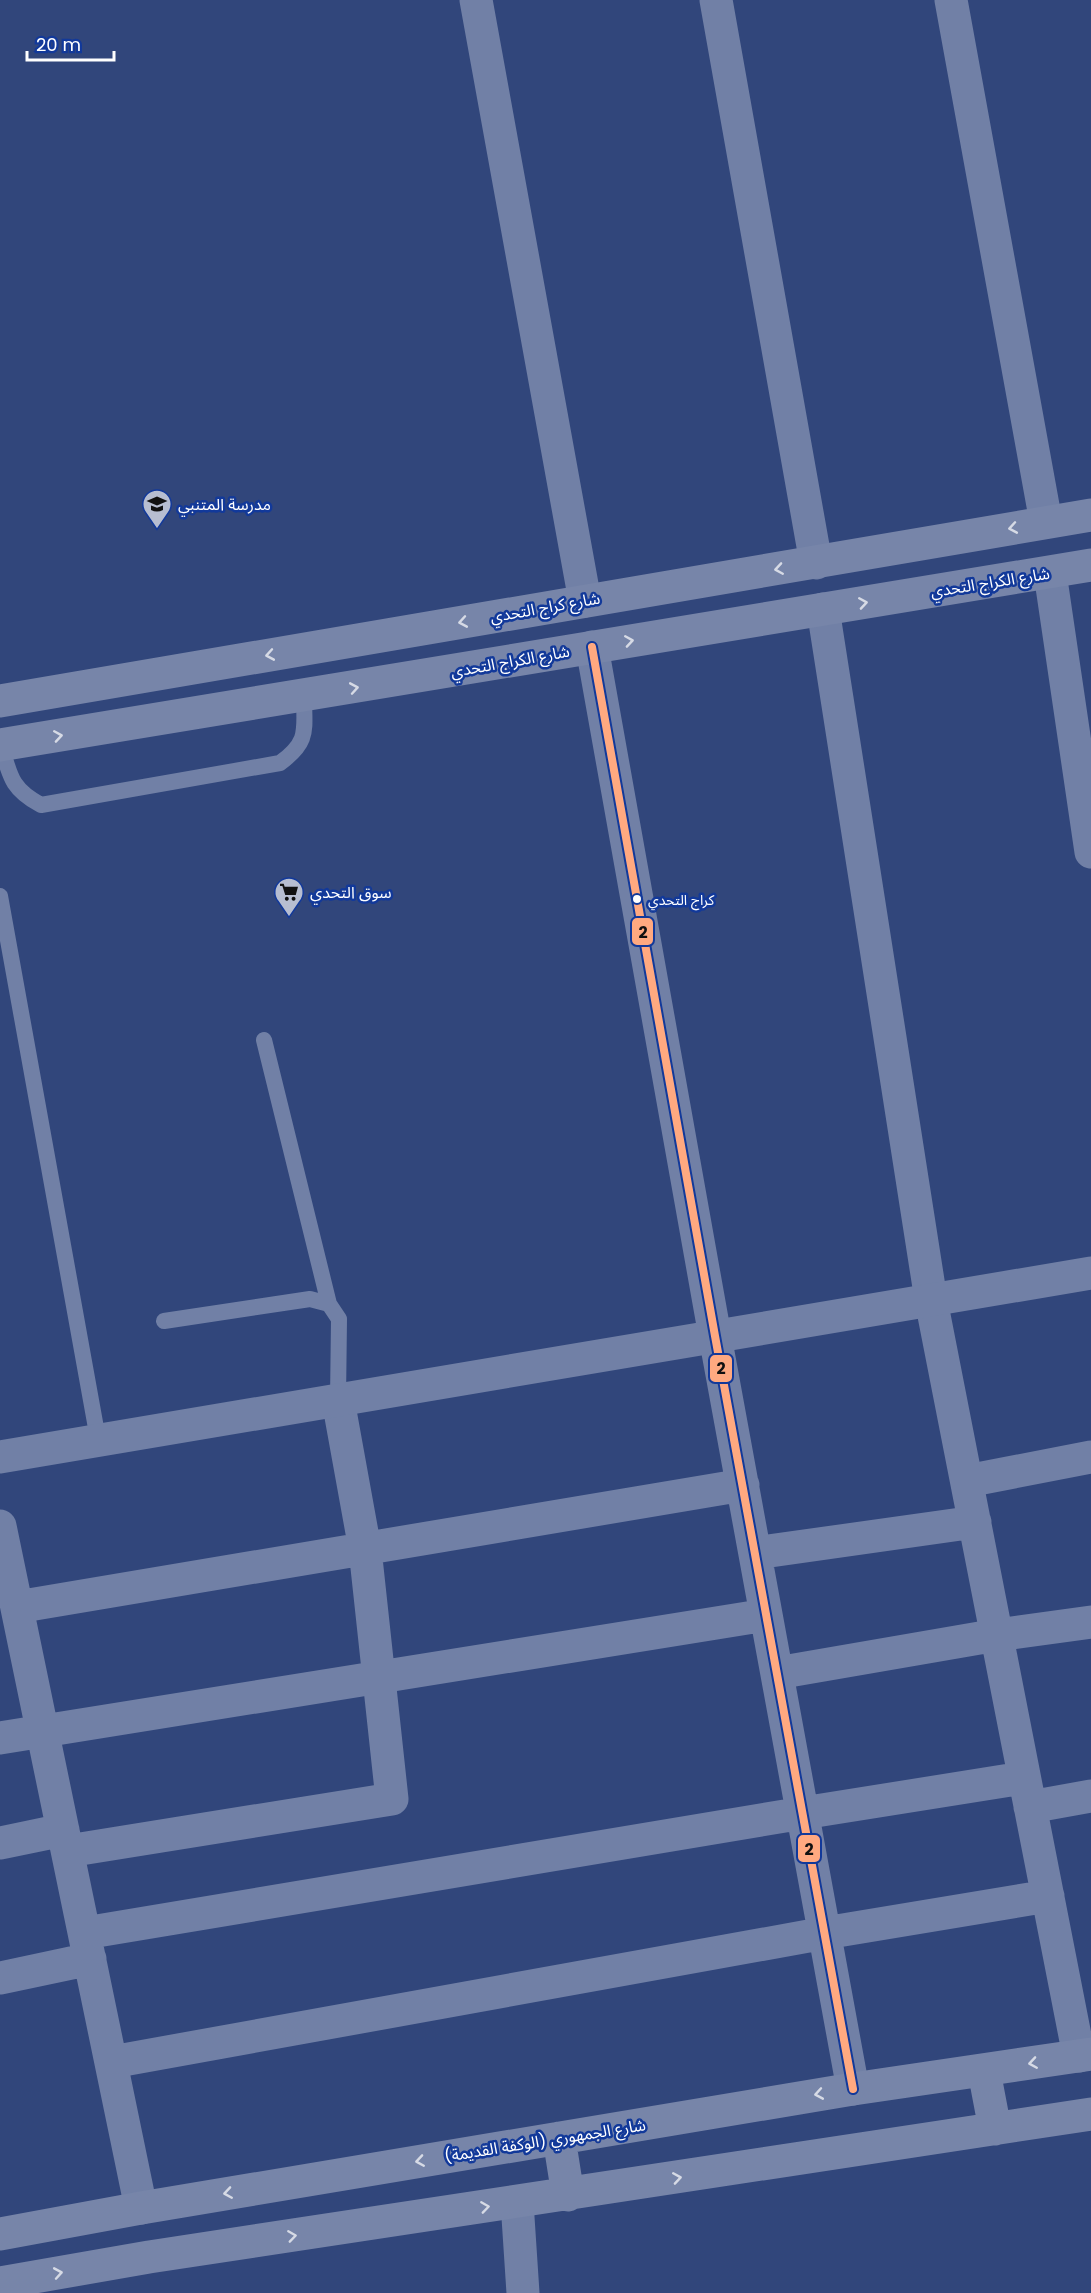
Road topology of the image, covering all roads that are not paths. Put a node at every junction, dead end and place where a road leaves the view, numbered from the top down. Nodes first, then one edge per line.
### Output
1 (476, 0) edge
2 (716, 0) edge
3 (951, 0) edge
4 (1091, 515) edge
5 (1046, 522) junction
6 (816, 562) junction
7 (1091, 566) edge
8 (1050, 573) junction
9 (585, 601) junction
10 (823, 609) junction
11 (592, 647) junction
12 (304, 696) junction
13 (0, 701) edge
14 (1, 745) edge
15 (1091, 852) edge
16 (0, 896) edge
17 (264, 1040) dead end
18 (1091, 1273) edge
19 (931, 1300) junction
20 (329, 1304) junction
21 (164, 1321) dead end
22 (715, 1336) junction
23 (338, 1400) junction
24 (98, 1439) junction
25 (0, 1457) edge
26 (1091, 1457) edge
27 (966, 1481) junction
28 (743, 1485) junction
29 (975, 1522) junction
30 (0, 1526) edge
31 (364, 1549) junction
32 (755, 1553) junction
33 (10, 1601) edge
34 (766, 1615) junction
35 (1091, 1622) edge
36 (997, 1635) junction
37 (777, 1672) junction
38 (380, 1677) junction
39 (43, 1731) junction
40 (0, 1738) edge
41 (1027, 1793) junction
42 (1091, 1796) edge
43 (803, 1813) junction
44 (66, 1840) junction
45 (0, 1844) edge
46 (1048, 1896) junction
47 (825, 1933) junction
48 (88, 1946) junction
49 (0, 1978) edge
50 (1085, 2055) edge
51 (112, 2062) junction
52 (984, 2071) junction
53 (853, 2089) junction
54 (1091, 2114) edge
55 (994, 2128) junction
56 (559, 2138) junction
57 (568, 2195) junction
58 (517, 2202) junction
59 (141, 2208) junction
60 (0, 2234) edge
61 (0, 2283) edge
62 (524, 2293) edge

1 - 9 street
2 - 6 street
3 - 5 street
4 - 5 main road, شارع كراج التحدي
5 -> 6 main road, شارع كراج التحدي
6 -> 9 main road, شارع كراج التحدي
7 - 8 main road, شارع الكراج التحدي
10 -> 8 main road, شارع الكراج التحدي
8 - 15 street
9 -> 13 main road, شارع كراج التحدي
11 -> 10 main road, شارع الكراج التحدي
10 - 19 street
12 -> 11 main road, شارع الكراج التحدي
11 - 22 street
14 -> 12 main road, شارع الكراج التحدي
12 - 14 lane
16 - 24 lane
17 - 20 lane
18 - 19 street
19 - 22 street
19 - 27 street
20 - 21 lane
20 - 23 lane
22 - 23 street
22 - 28 street
23 - 24 street
23 - 31 street
24 - 25 street
26 - 27 street
27 - 29 street
28 - 31 street
28 - 32 street
29 - 32 street
29 - 36 street
30 - 33 street
31 - 33 street
31 - 38 street
32 - 34 street
33 - 39 street
34 - 37 street
34 - 38 street
35 - 36 street
36 - 37 street
36 - 41 street
37 - 43 street
38 - 39 street
38 - 44 street
39 - 40 street
39 - 44 street
41 - 42 street
41 - 43 street
41 - 46 street
43 - 47 street
43 - 48 street
44 - 45 street
44 - 48 street
46 - 47 street
46 - 50 street
47 - 51 street
47 - 53 street
48 - 49 street
48 - 51 street
50 -> 52 main road, شارع الجمهوري (الوكفة القديمة)
51 - 59 street
52 - 53 main road, شارع الجمهوري (الوكفة القديمة)
52 - 55 main road
53 -> 56 main road, شارع الجمهوري (الوكفة القديمة)
54 - 55 main road
57 -> 55 main road
56 - 57 main road
56 -> 59 main road, شارع الجمهوري (الوكفة القديمة)
57 - 58 main road
61 -> 58 main road
58 - 62 street
59 - 60 main road, شارع الجمهوري (الوكفة القديمة)

